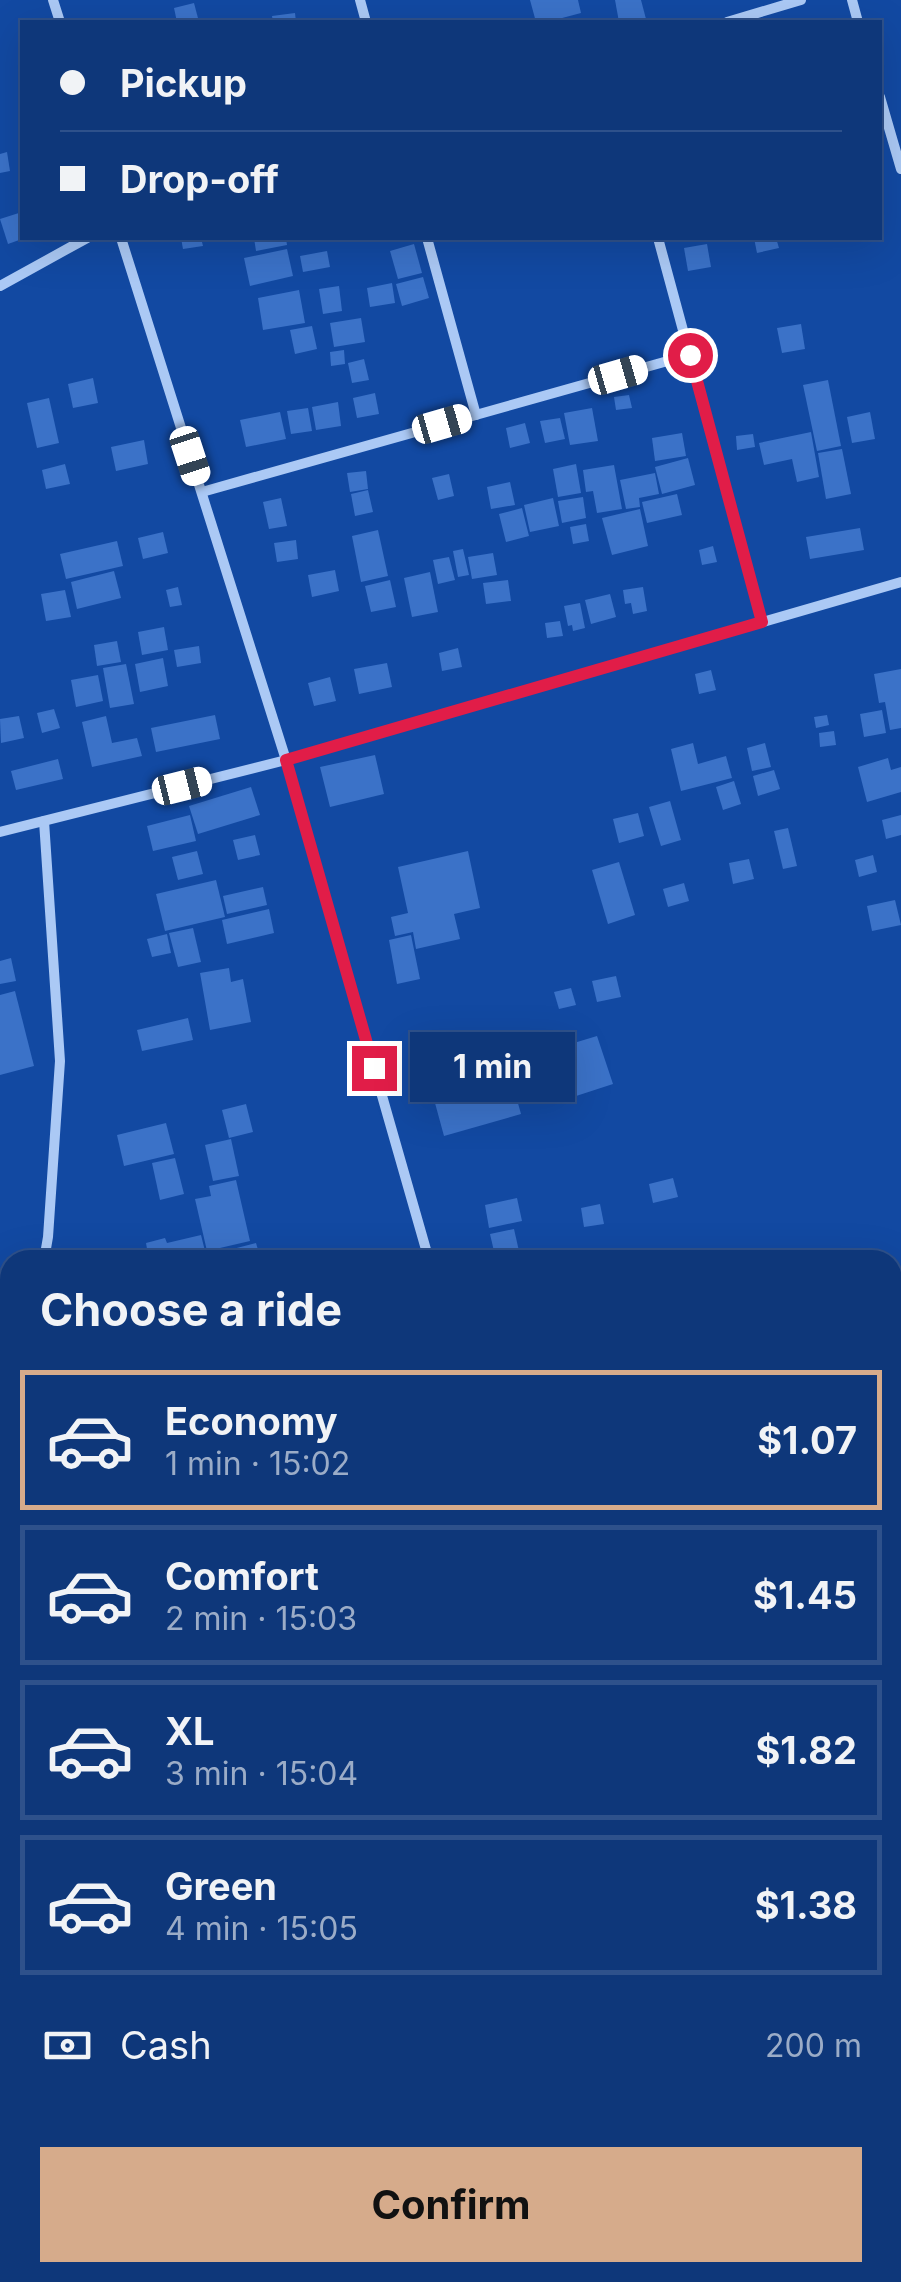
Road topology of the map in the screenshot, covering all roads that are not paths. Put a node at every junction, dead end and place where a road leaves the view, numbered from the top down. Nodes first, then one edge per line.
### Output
1 (801, 0) edge
2 (735, 20) edge
3 (882, 104) edge
4 (901, 169) edge
5 (84, 240) edge
6 (123, 240) edge
7 (427, 240) edge
8 (659, 240) edge
9 (0, 286) edge
10 (690, 355) junction
11 (476, 415) junction
12 (202, 492) junction
13 (901, 582) edge
14 (762, 622) junction
15 (286, 760) junction
16 (44, 822) junction
17 (0, 832) edge
18 (46, 1250) edge
19 (426, 1250) edge

1 - 2 street
3 - 4 street
5 - 9 street
6 - 12 street
7 - 11 street
8 - 10 street
10 - 11 street
10 - 14 street
11 - 12 street
12 - 15 street
13 - 14 street
14 - 15 street
15 - 16 street
15 - 19 street
16 - 17 street
16 - 18 street

